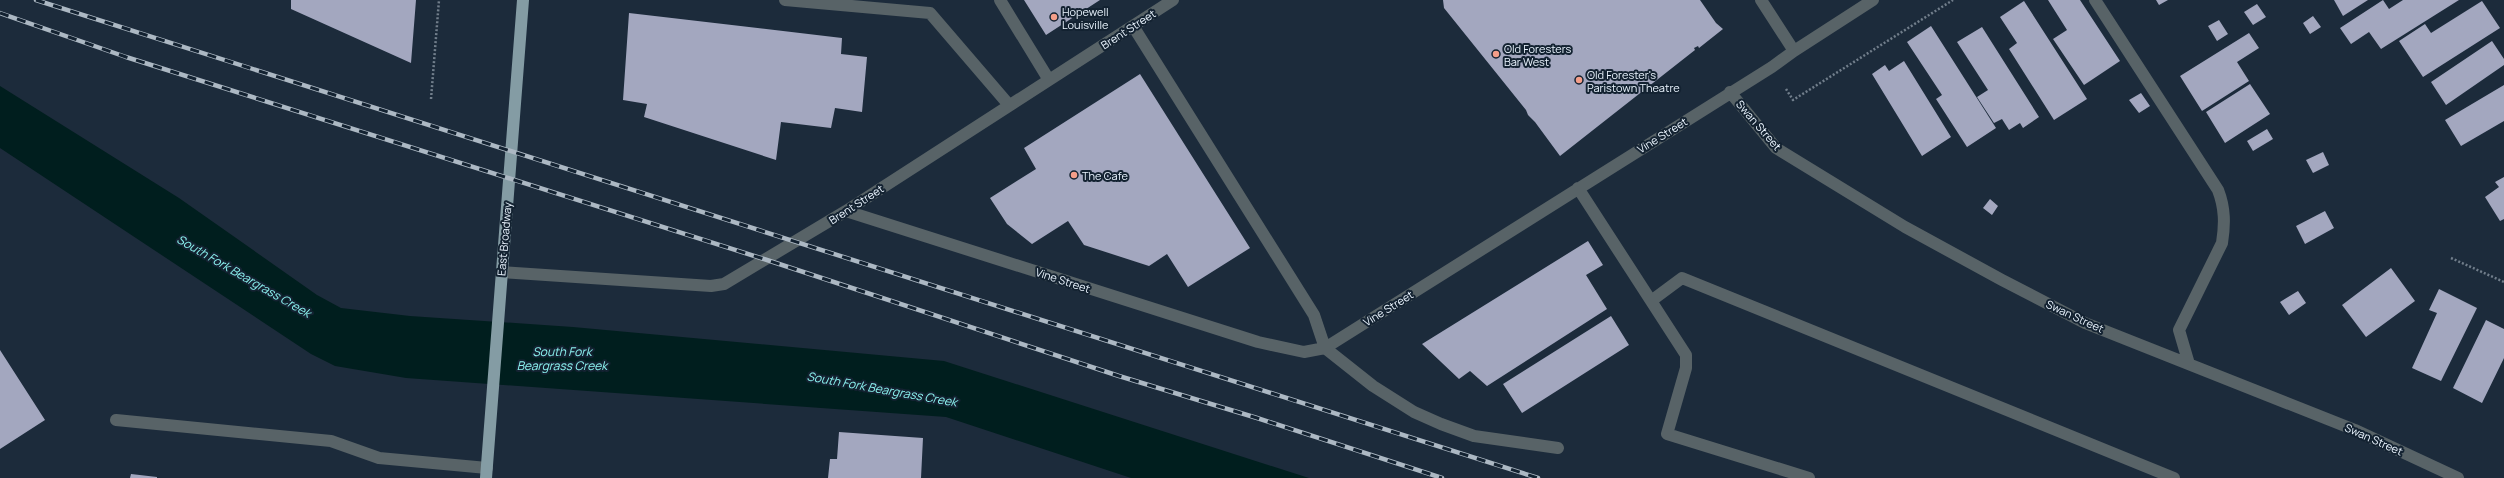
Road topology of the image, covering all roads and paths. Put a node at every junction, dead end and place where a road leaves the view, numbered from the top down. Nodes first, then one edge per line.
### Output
1 (439, 0) edge
2 (523, 0) edge
3 (785, 0) edge
4 (1000, 0) edge
5 (1173, 0) edge
6 (1761, 0) edge
7 (1873, 0) edge
8 (1952, 0) edge
9 (2096, 0) edge
10 (1133, 26) junction
11 (1794, 51) junction
12 (1772, 67) junction
13 (1049, 80) junction
14 (1730, 92) junction
15 (432, 99) dead end
16 (1009, 105) junction
17 (1578, 188) junction
18 (846, 211) junction
19 (2451, 258) dead end
20 (502, 272) junction
21 (2504, 282) edge
22 (1651, 301) junction
23 (1325, 348) junction
24 (2189, 364) junction
25 (116, 420) dead end
26 (1558, 448) dead end
27 (486, 473) edge
28 (1809, 478) edge
29 (2174, 478) edge
30 (2458, 478) edge

1 - 15 path
2 - 20 main road, East Broadway
3 - 16 street
4 - 13 street
5 - 10 street, Brent Street
6 - 11 street
7 - 11 street, Vine Street
8 - 12 path
9 - 24 street
10 - 13 street, Brent Street
10 - 23 street
11 - 12 street, Vine Street
12 - 14 street, Vine Street
13 - 16 street, Brent Street
14 - 17 street, Vine Street
14 - 24 street, Swan Street
16 - 18 street, Brent Street
17 - 22 street
17 - 23 street, Vine Street
18 - 20 street, Brent Street
18 - 23 street, Vine Street
19 - 21 path
20 - 27 main road, East Broadway
22 - 28 street
22 - 29 street
23 - 26 street
24 - 30 street, Swan Street
25 - 27 street

